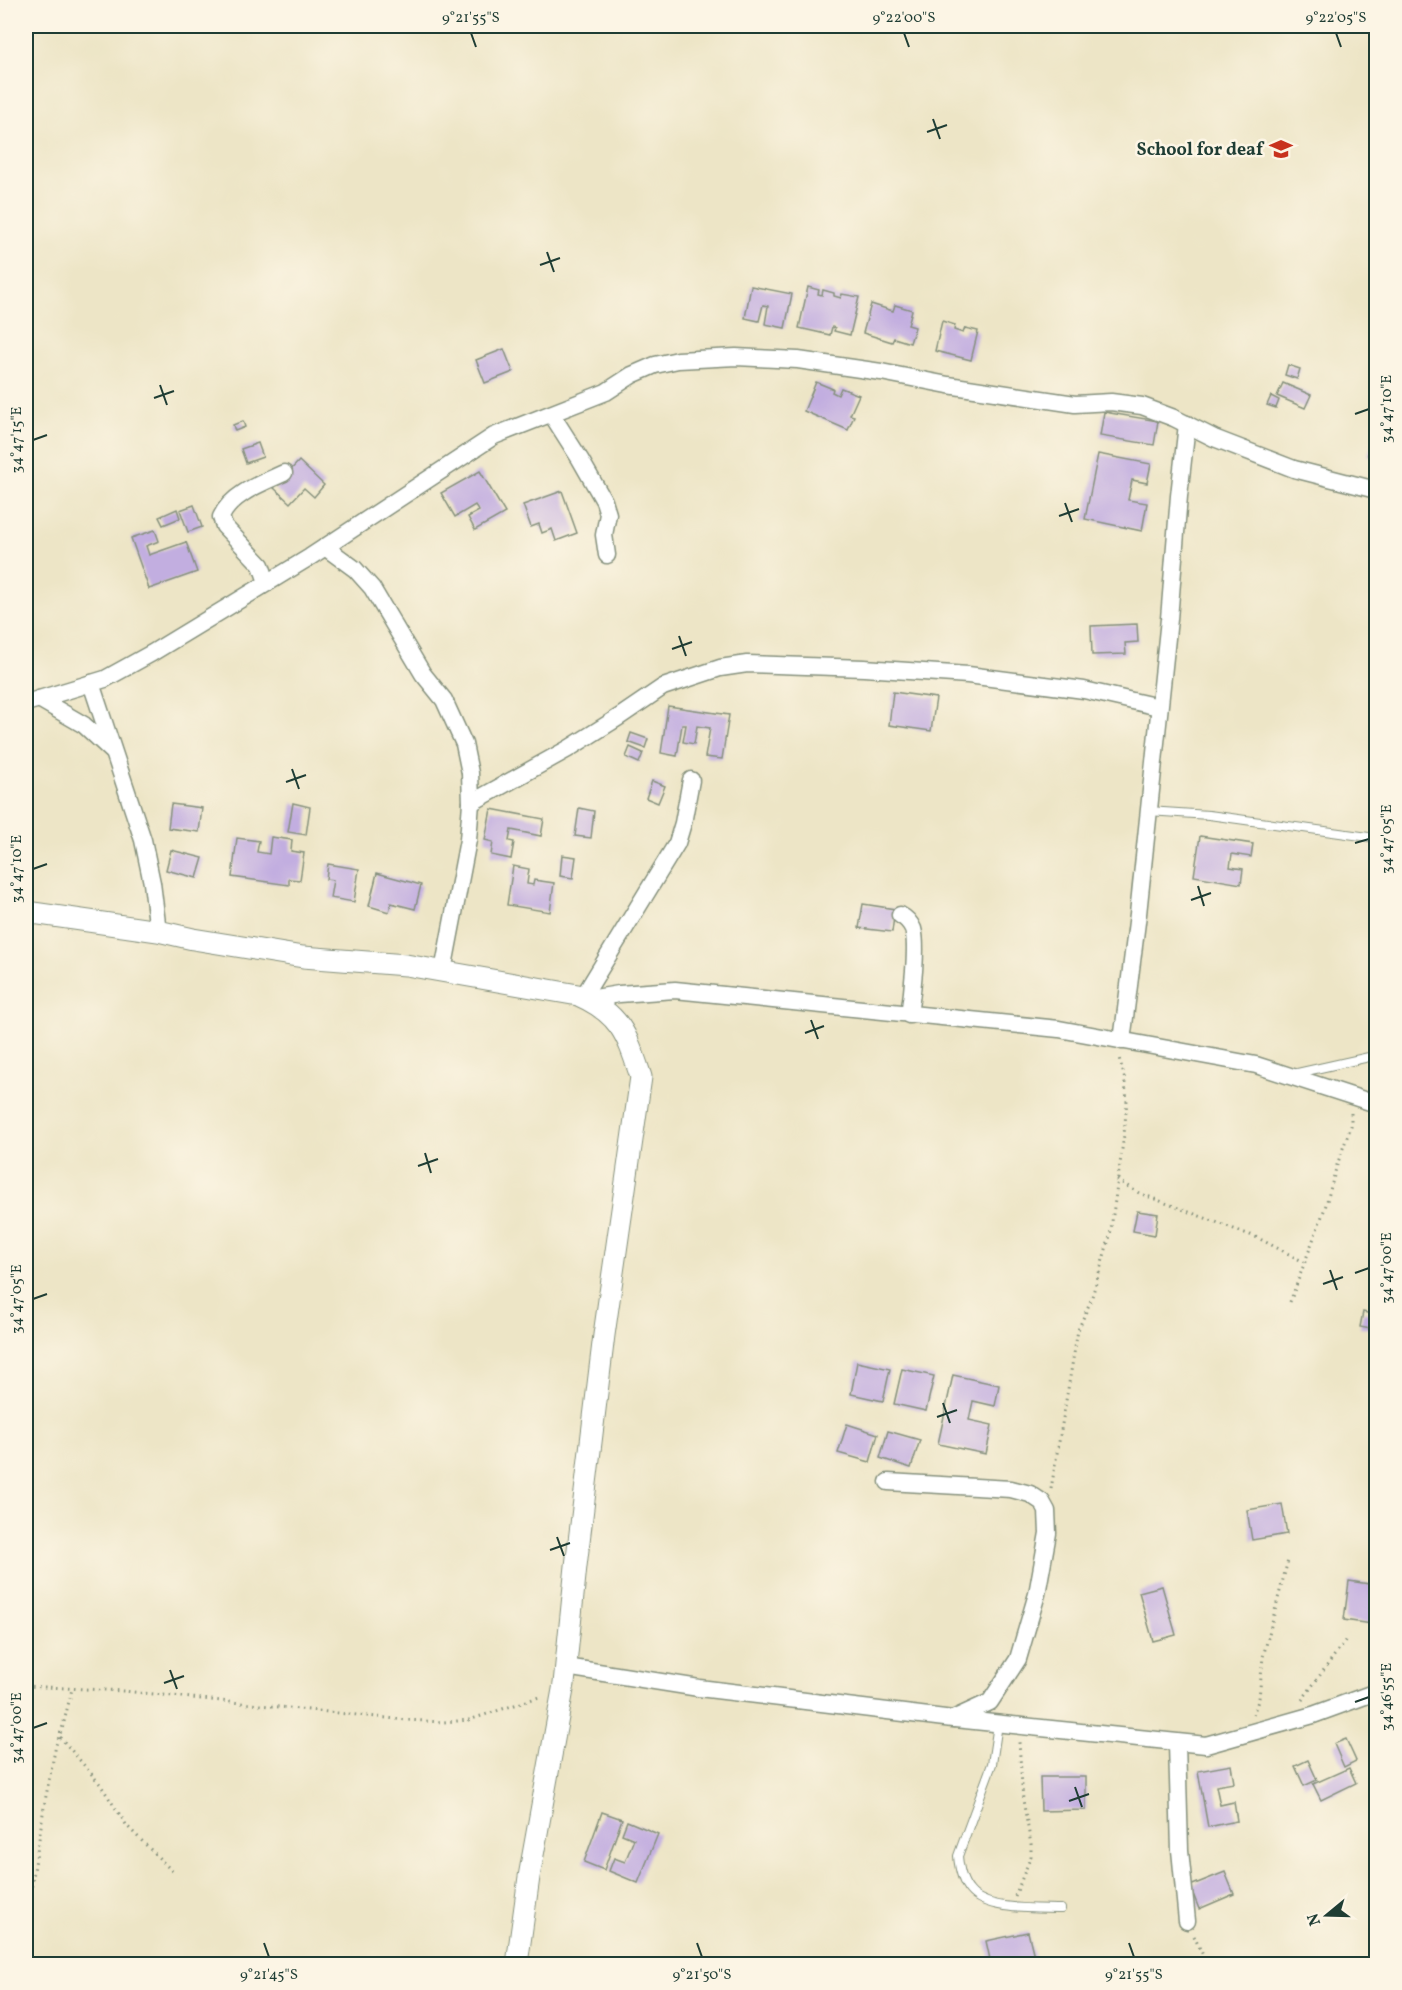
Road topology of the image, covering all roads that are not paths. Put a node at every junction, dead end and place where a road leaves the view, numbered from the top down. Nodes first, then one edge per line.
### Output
1 (552, 415) junction
2 (1187, 424) junction
3 (284, 473) dead end
4 (1377, 490) edge
5 (325, 547) junction
6 (607, 555) dead end
7 (267, 582) junction
8 (91, 683) junction
9 (32, 701) edge
10 (1159, 707) junction
11 (113, 751) junction
12 (691, 780) dead end
13 (471, 803) junction
14 (1148, 811) junction
15 (1377, 838) edge
16 (26, 912) edge
17 (900, 915) dead end
18 (158, 931) junction
19 (443, 971) junction
20 (586, 998) junction
21 (909, 1015) junction
22 (1118, 1040) junction
23 (1377, 1058) edge
24 (1286, 1075) junction
25 (1377, 1104) edge
26 (888, 1482) dead end
27 (566, 1667) junction
28 (1377, 1692) edge
29 (953, 1719) junction
30 (998, 1724) junction
31 (1177, 1743) junction
32 (1061, 1909) dead end
33 (1187, 1921) road end
34 (517, 1965) edge

1 - 2 street
1 - 5 street
1 - 6 street
2 - 4 street
2 - 10 street
3 - 7 street
5 - 7 street
5 - 13 street
7 - 8 street
8 - 9 street
8 - 11 street
9 - 11 street
10 - 13 street
10 - 14 street
11 - 18 street
12 - 20 street
13 - 19 street
14 - 15 lane
14 - 22 street
16 - 18 street
17 - 21 street
18 - 19 street
19 - 20 street
20 - 21 street
20 - 27 street
21 - 22 street
22 - 24 street
23 - 24 lane
24 - 25 street
26 - 29 street
27 - 29 street
27 - 34 street
28 - 31 street
29 - 30 street
30 - 31 street
30 - 32 lane
31 - 33 street

